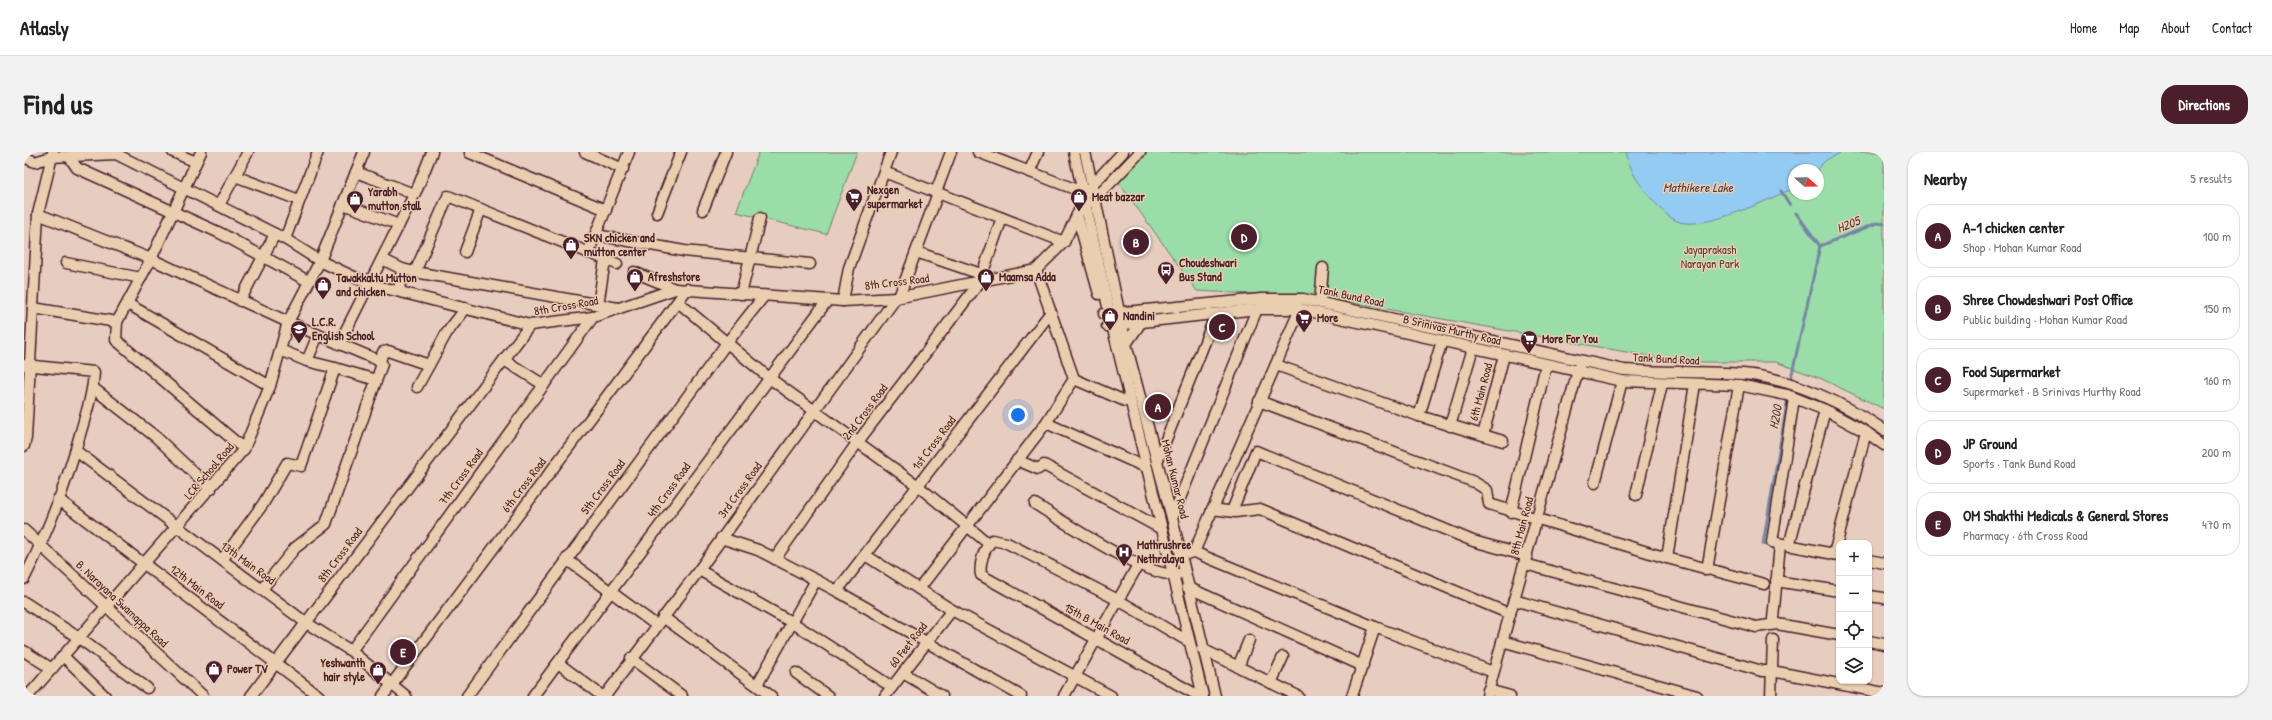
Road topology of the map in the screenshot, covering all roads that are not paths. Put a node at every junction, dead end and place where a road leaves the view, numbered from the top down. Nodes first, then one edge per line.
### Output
1 (173, 152) edge
2 (201, 152) edge
3 (248, 152) edge
4 (318, 152) edge
5 (364, 152) edge
6 (432, 152) edge
7 (585, 152) edge
8 (629, 152) edge
9 (681, 152) edge
10 (726, 152) edge
11 (891, 152) edge
12 (951, 152) edge
13 (978, 152) edge
14 (1038, 152) edge
15 (1074, 152) edge
16 (1084, 152) edge
17 (1123, 152) edge
18 (1140, 152) edge
19 (470, 153) edge
20 (52, 154) edge
21 (87, 154) edge
22 (124, 155) edge
23 (1000, 156) edge
24 (24, 157) edge
25 (70, 158) junction
26 (35, 162) junction
27 (196, 162) junction
28 (24, 164) edge
29 (623, 169) junction
30 (356, 172) junction
31 (884, 172) junction
32 (1029, 172) junction
33 (235, 176) junction
34 (1092, 184) junction
35 (184, 188) junction
36 (937, 192) junction
37 (1084, 192) junction
38 (414, 194) junction
39 (299, 200) junction
40 (1095, 200) junction
41 (343, 204) junction
42 (219, 206) junction
43 (481, 210) junction
44 (606, 210) junction
45 (703, 210) dead end
46 (1081, 211) junction
47 (173, 212) junction
48 (658, 213) dead end
49 (38, 214) junction
50 (760, 218) dead end
51 (1002, 218) junction
52 (399, 224) junction
53 (275, 234) junction
54 (596, 235) junction
55 (285, 238) junction
56 (1064, 242) junction
57 (464, 252) dead end
58 (916, 252) junction
59 (588, 253) junction
60 (264, 256) junction
61 (750, 258) junction
62 (382, 259) junction
63 (151, 260) junction
64 (605, 260) junction
65 (320, 261) junction
66 (66, 263) dead end
67 (617, 264) dead end
68 (810, 264) dead end
69 (1323, 268) dead end
70 (402, 269) junction
71 (1036, 270) junction
72 (415, 272) junction
73 (634, 272) dead end
74 (141, 278) junction
75 (981, 278) junction
76 (308, 281) junction
77 (369, 284) junction
78 (675, 289) junction
79 (687, 289) junction
80 (398, 291) junction
81 (741, 294) junction
82 (764, 296) junction
83 (898, 297) junction
84 (240, 301) junction
85 (827, 301) junction
86 (843, 301) junction
87 (678, 302) junction
88 (1320, 302) junction
89 (128, 304) junction
90 (598, 305) junction
91 (33, 308) junction
92 (466, 308) junction
93 (618, 308) junction
94 (1257, 309) junction
95 (1300, 309) junction
96 (1120, 311) junction
97 (1051, 312) junction
98 (1107, 313) junction
99 (1216, 314) junction
100 (594, 317) junction
101 (1142, 321) junction
102 (117, 322) junction
103 (288, 322) junction
104 (530, 325) junction
105 (1113, 325) junction
106 (318, 335) junction
107 (1442, 341) junction
108 (339, 344) junction
109 (726, 344) junction
110 (1126, 344) junction
111 (1473, 348) junction
112 (280, 350) junction
113 (1504, 355) junction
114 (504, 360) junction
115 (307, 361) junction
116 (380, 361) junction
117 (1580, 362) junction
118 (428, 364) junction
119 (27, 365) edge
120 (1276, 365) junction
121 (1546, 365) junction
122 (335, 368) junction
123 (1578, 372) junction
124 (768, 377) junction
125 (1074, 379) junction
126 (376, 380) junction
127 (1622, 381) junction
128 (1662, 384) junction
129 (1695, 384) junction
130 (544, 385) junction
131 (1739, 385) junction
132 (270, 386) junction
133 (417, 387) dead end
134 (93, 388) junction
135 (1790, 396) junction
136 (1125, 401) junction
137 (1259, 402) junction
138 (815, 410) junction
139 (1826, 410) junction
140 (1419, 416) junction
141 (1046, 423) junction
142 (1450, 426) junction
143 (1884, 430) edge
144 (1866, 432) junction
145 (1483, 435) junction
146 (1503, 441) dead end
147 (857, 443) junction
148 (1884, 445) edge
149 (24, 446) edge
150 (244, 449) junction
151 (76, 451) junction
152 (1017, 460) junction
153 (1157, 462) junction
154 (1143, 466) junction
155 (1595, 483) dead end
156 (918, 486) junction
157 (211, 489) junction
158 (1636, 495) dead end
159 (58, 499) junction
160 (1035, 504) dead end
161 (1212, 509) junction
162 (1232, 512) junction
163 (1511, 512) junction
164 (1172, 518) junction
165 (1536, 520) junction
166 (968, 525) junction
167 (177, 527) junction
168 (1158, 528) junction
169 (24, 530) edge
170 (721, 538) junction
171 (1839, 540) edge
172 (989, 544) junction
173 (1784, 545) junction
174 (41, 546) junction
175 (1194, 552) junction
176 (1180, 554) junction
177 (1836, 554) edge
178 (865, 556) junction
179 (1167, 556) junction
180 (1667, 558) junction
181 (566, 559) junction
182 (775, 559) junction
183 (1883, 559) edge
184 (222, 560) junction
185 (1526, 560) junction
186 (1872, 560) edge
187 (144, 564) junction
188 (1138, 565) junction
189 (699, 570) junction
190 (1707, 570) junction
191 (1176, 575) junction
192 (24, 579) edge
193 (816, 580) junction
194 (1776, 581) junction
195 (1764, 584) dead end
196 (1187, 586) junction
197 (262, 589) junction
198 (919, 589) junction
199 (837, 591) junction
200 (1836, 591) edge
201 (610, 592) junction
202 (1872, 596) edge
203 (1884, 598) edge
204 (1118, 600) junction
205 (1514, 600) junction
206 (24, 602) edge
207 (107, 607) junction
208 (952, 610) junction
209 (1510, 614) junction
210 (1773, 619) dead end
211 (659, 621) junction
212 (305, 622) junction
213 (792, 622) junction
214 (1375, 627) junction
215 (1836, 634) edge
216 (79, 638) junction
217 (1096, 638) junction
218 (1186, 640) junction
219 (1249, 640) dead end
220 (1773, 640) dead end
221 (1502, 641) junction
222 (1872, 642) edge
223 (927, 643) junction
224 (1884, 644) edge
225 (1202, 649) junction
226 (24, 651) edge
227 (350, 651) junction
228 (63, 656) junction
229 (1283, 657) dead end
230 (631, 658) junction
231 (277, 662) junction
232 (558, 663) junction
233 (1238, 666) junction
234 (1363, 666) junction
235 (52, 669) junction
236 (1772, 671) junction
237 (1493, 672) junction
238 (796, 673) dead end
239 (903, 673) junction
240 (1074, 676) junction
241 (1271, 683) junction
242 (391, 685) junction
243 (756, 685) junction
244 (892, 687) junction
245 (147, 688) dead end
246 (1487, 693) edge
247 (1884, 693) edge
248 (1681, 694) edge
249 (28, 696) edge
250 (105, 696) edge
251 (203, 696) edge
252 (251, 696) edge
253 (319, 696) edge
254 (383, 696) edge
255 (406, 696) edge
256 (467, 696) edge
257 (533, 696) edge
258 (604, 696) edge
259 (682, 696) edge
260 (771, 696) edge
261 (828, 696) edge
262 (885, 696) edge
263 (942, 696) edge
264 (1021, 696) edge
265 (1064, 696) edge
266 (1111, 696) edge
267 (1199, 696) edge
268 (1203, 696) edge
269 (1215, 696) edge
270 (1298, 696) edge
271 (1352, 696) edge
272 (1510, 696) edge
273 (1697, 696) edge
274 (1771, 696) edge

1 - 27 street
2 - 27 street
3 - 33 street
4 - 39 street
5 - 30 street, LCR School Road
6 - 38 street
7 - 29 street
8 - 29 street
9 - 48 street
10 - 45 street
11 - 31 street
12 - 36 street, 3rd Cross Road
13 - 23 street
14 - 32 street
15 - 37 street
16 - 34 street, Mohan Kumar Road
17 - 34 street
18 - 40 street
19 - 44 street
20 - 25 street
20 - 26 street
20 - 49 street
21 - 22 street
21 - 25 street
22 - 35 street
23 - 32 street
24 - 26 street
25 - 47 street
26 - 28 street
27 - 35 street
29 - 44 street
30 - 38 street
30 - 41 street, LCR School Road
31 - 36 street
31 - 86 street
32 - 37 street
33 - 39 street
33 - 42 street
34 - 37 street
34 - 40 street, Mohan Kumar Road
35 - 42 street
35 - 47 street
36 - 51 street
36 - 58 street, 3rd Cross Road
37 - 46 street
38 - 52 street
39 - 55 street
40 - 46 street
40 - 96 street, Mohan Kumar Road
41 - 52 street
41 - 65 street, LCR School Road
42 - 53 street
43 - 57 street
43 - 59 street
43 - 72 street
44 - 54 street
46 - 56 street
46 - 98 street
47 - 60 street
47 - 63 street
49 - 63 street
49 - 91 street
50 - 61 street
51 - 56 street
51 - 75 street, 2nd Cross Road
52 - 62 street
53 - 55 street
53 - 60 street
54 - 59 street
54 - 61 street
55 - 65 street
56 - 71 street
58 - 75 street
58 - 83 street, 3rd Cross Road
59 - 64 street
60 - 76 street
60 - 84 street
61 - 68 street
61 - 81 street
62 - 70 street
62 - 77 street
63 - 74 street
63 - 84 street
64 - 67 street
64 - 90 street
65 - 76 street, LCR School Road
65 - 77 street
66 - 74 street
69 - 88 street
70 - 72 street
70 - 80 street
71 - 75 street, 8th Cross Road
71 - 97 street
72 - 90 street
73 - 78 street
74 - 89 street
75 - 83 street, 8th Cross Road
75 - 147 street, 2nd Cross Road
76 - 103 street, LCR School Road
77 - 80 street
77 - 108 street
78 - 79 street, 8th Cross Road
78 - 93 street, 8th Cross Road
79 - 81 street, 8th Cross Road
79 - 87 street, 6th Cross Road
80 - 92 street
81 - 82 street, 8th Cross Road
82 - 85 street, 8th Cross Road
82 - 109 street, 5th Cross Road
83 - 86 street, 8th Cross Road
83 - 138 street, 3rd Cross Road
84 - 103 street
85 - 86 street, 8th Cross Road
85 - 124 street, 4th Cross Road
87 - 109 street
87 - 242 street, 6th Cross Road
88 - 96 street, Tank Bund Road
88 - 117 street, Tank Bund Road
89 - 102 street
89 - 132 street
90 - 93 street
91 - 102 street
91 - 119 street
92 - 104 street
92 - 118 street
93 - 100 street, 8th Cross Road
94 - 95 street, B Srinivas Murthy Road
94 - 99 street, B Srinivas Murthy Road
94 - 164 street
95 - 107 street, B Srinivas Murthy Road
95 - 120 street
96 - 98 street, Tank Bund Road
96 - 105 street, Mohan Kumar Road
97 - 125 street
97 - 156 street, 1st Cross Road
98 - 105 street
99 - 101 street, B Srinivas Murthy Road
99 - 153 street
100 - 104 street, 8th Cross Road
100 - 130 street, 7th Cross Road
101 - 105 street, B Srinivas Murthy Road
101 - 110 street
102 - 150 street
103 - 106 street
103 - 112 street, LCR School Road
104 - 114 street, 8th Cross Road
105 - 110 street, Mohan Kumar Road
105 - 136 street
105 - 179 street
106 - 108 street
106 - 115 street
107 - 111 street, B Srinivas Murthy Road
107 - 140 street
108 - 116 street
109 - 124 street
109 - 181 street, 5th Cross Road
110 - 153 street, Mohan Kumar Road
111 - 113 street, B Srinivas Murthy Road
111 - 142 street
112 - 115 street
112 - 132 street, LCR School Road
113 - 121 street, B Srinivas Murthy Road
113 - 145 street, 6th Main Road
114 - 130 street
114 - 212 street, 8th Cross Road
115 - 122 street
116 - 118 street
116 - 126 street
117 - 123 street, 8th Main Road
117 - 143 street, Tank Bund Road
118 - 133 street
119 - 134 street
119 - 149 street
120 - 137 street
120 - 140 street
121 - 123 street, B Srinivas Murthy Road
121 - 163 street
122 - 126 street
122 - 184 street
123 - 127 street, B Srinivas Murthy Road
123 - 165 street, 8th Main Road
124 - 138 street
124 - 201 street, 4th Cross Road
125 - 136 street
125 - 141 street
126 - 197 street
127 - 128 street, B Srinivas Murthy Road
127 - 155 street
128 - 129 street, B Srinivas Murthy Road
128 - 158 street
129 - 131 street, B Srinivas Murthy Road
129 - 180 street
130 - 227 street, 7th Cross Road
131 - 135 street, B Srinivas Murthy Road
131 - 190 street
132 - 150 street, LCR School Road
134 - 151 street
134 - 157 street
135 - 139 street, B Srinivas Murthy Road
135 - 173 street
136 - 154 street
137 - 161 street
137 - 163 street
138 - 147 street
138 - 170 street, 3rd Cross Road
139 - 144 street, B Srinivas Murthy Road
139 - 173 street
140 - 142 street
141 - 152 street
141 - 154 street
142 - 145 street
144 - 148 street, B Srinivas Murthy Road
144 - 171 street
145 - 146 street
147 - 156 street
147 - 182 street, 2nd Cross Road
150 - 157 street, LCR School Road
151 - 159 street
151 - 167 street, 13th Main Road
152 - 166 street
152 - 168 street
153 - 164 street, Mohan Kumar Road
154 - 168 street
156 - 166 street
156 - 178 street, 1st Cross Road
157 - 167 street, LCR School Road
159 - 174 street
159 - 187 street, 12th Main Road
160 - 188 street
161 - 162 street
161 - 175 street
162 - 185 street
162 - 209 street
163 - 165 street
164 - 176 street, Mohan Kumar Road
165 - 180 street
165 - 185 street, 8th Main Road
166 - 172 street
166 - 198 street
167 - 184 street, 13th Main Road
167 - 187 street, LCR School Road
168 - 179 street
169 - 174 street, B. Narayana Swamappa Road
170 - 182 street
170 - 189 street, 3rd Cross Road
172 - 204 street
172 - 217 street, 15th B Main Road
173 - 177 street
173 - 194 street
174 - 192 street
174 - 207 street, B. Narayana Swamappa Road
175 - 176 street
175 - 214 street
176 - 179 street
176 - 191 street, Mohan Kumar Road
178 - 198 street
178 - 199 street, 1st Cross Road
179 - 191 street
180 - 190 street
181 - 201 street
181 - 256 street, 5th Cross Road
182 - 193 street
183 - 186 street
184 - 197 street, 13th Main Road
185 - 205 street, 8th Main Road
185 - 215 street
187 - 207 street, LCR School Road
187 - 231 street, 12th Main Road
188 - 191 street
188 - 204 street
189 - 211 street, 3rd Cross Road
189 - 213 street
190 - 195 street
191 - 196 street, Mohan Kumar Road
191 - 218 street
191 - 268 street
193 - 199 street
193 - 213 street
194 - 200 street
194 - 210 street
196 - 225 street, Mohan Kumar Road
196 - 234 street
197 - 212 street, 13th Main Road
198 - 208 street
199 - 223 street
201 - 211 street
201 - 232 street, 4th Cross Road
202 - 203 street
204 - 217 street
204 - 218 street
205 - 209 street, 8th Main Road
205 - 236 street
206 - 216 street
207 - 216 street, LCR School Road
207 - 251 street, B. Narayana Swamappa Road
208 - 223 street, 60 Feet Road
208 - 240 street
209 - 221 street, 8th Main Road
211 - 230 street, 3rd Cross Road
211 - 243 street
212 - 227 street, 13th Main Road
212 - 231 street, 8th Cross Road
213 - 243 street
213 - 244 street
214 - 234 street
214 - 237 street
216 - 228 street, LCR School Road
216 - 245 street
217 - 240 street
217 - 267 street, 15th B Main Road
218 - 267 street
219 - 233 street
220 - 236 street
221 - 237 street, 8th Main Road
221 - 248 street
222 - 224 street
223 - 239 street, 60 Feet Road
223 - 264 street
225 - 233 street
225 - 269 street, Mohan Kumar Road
226 - 235 street
227 - 242 street, 13th Main Road
228 - 235 street, LCR School Road
228 - 250 street
229 - 241 street
230 - 258 street, 3rd Cross Road
230 - 259 street
231 - 252 street, 8th Cross Road
231 - 253 street, 12th Main Road
232 - 257 street, 4th Cross Road
232 - 258 street
233 - 241 street
234 - 271 street
235 - 249 street, LCR School Road
236 - 247 street
236 - 274 street
237 - 246 street, 8th Main Road
238 - 261 street
239 - 244 street, 60 Feet Road
239 - 263 street
240 - 265 street
240 - 266 street
241 - 270 street
242 - 254 street, 6th Cross Road
242 - 255 street, 13th Main Road
243 - 260 street
244 - 262 street, 60 Feet Road
246 - 272 street
248 - 273 street

